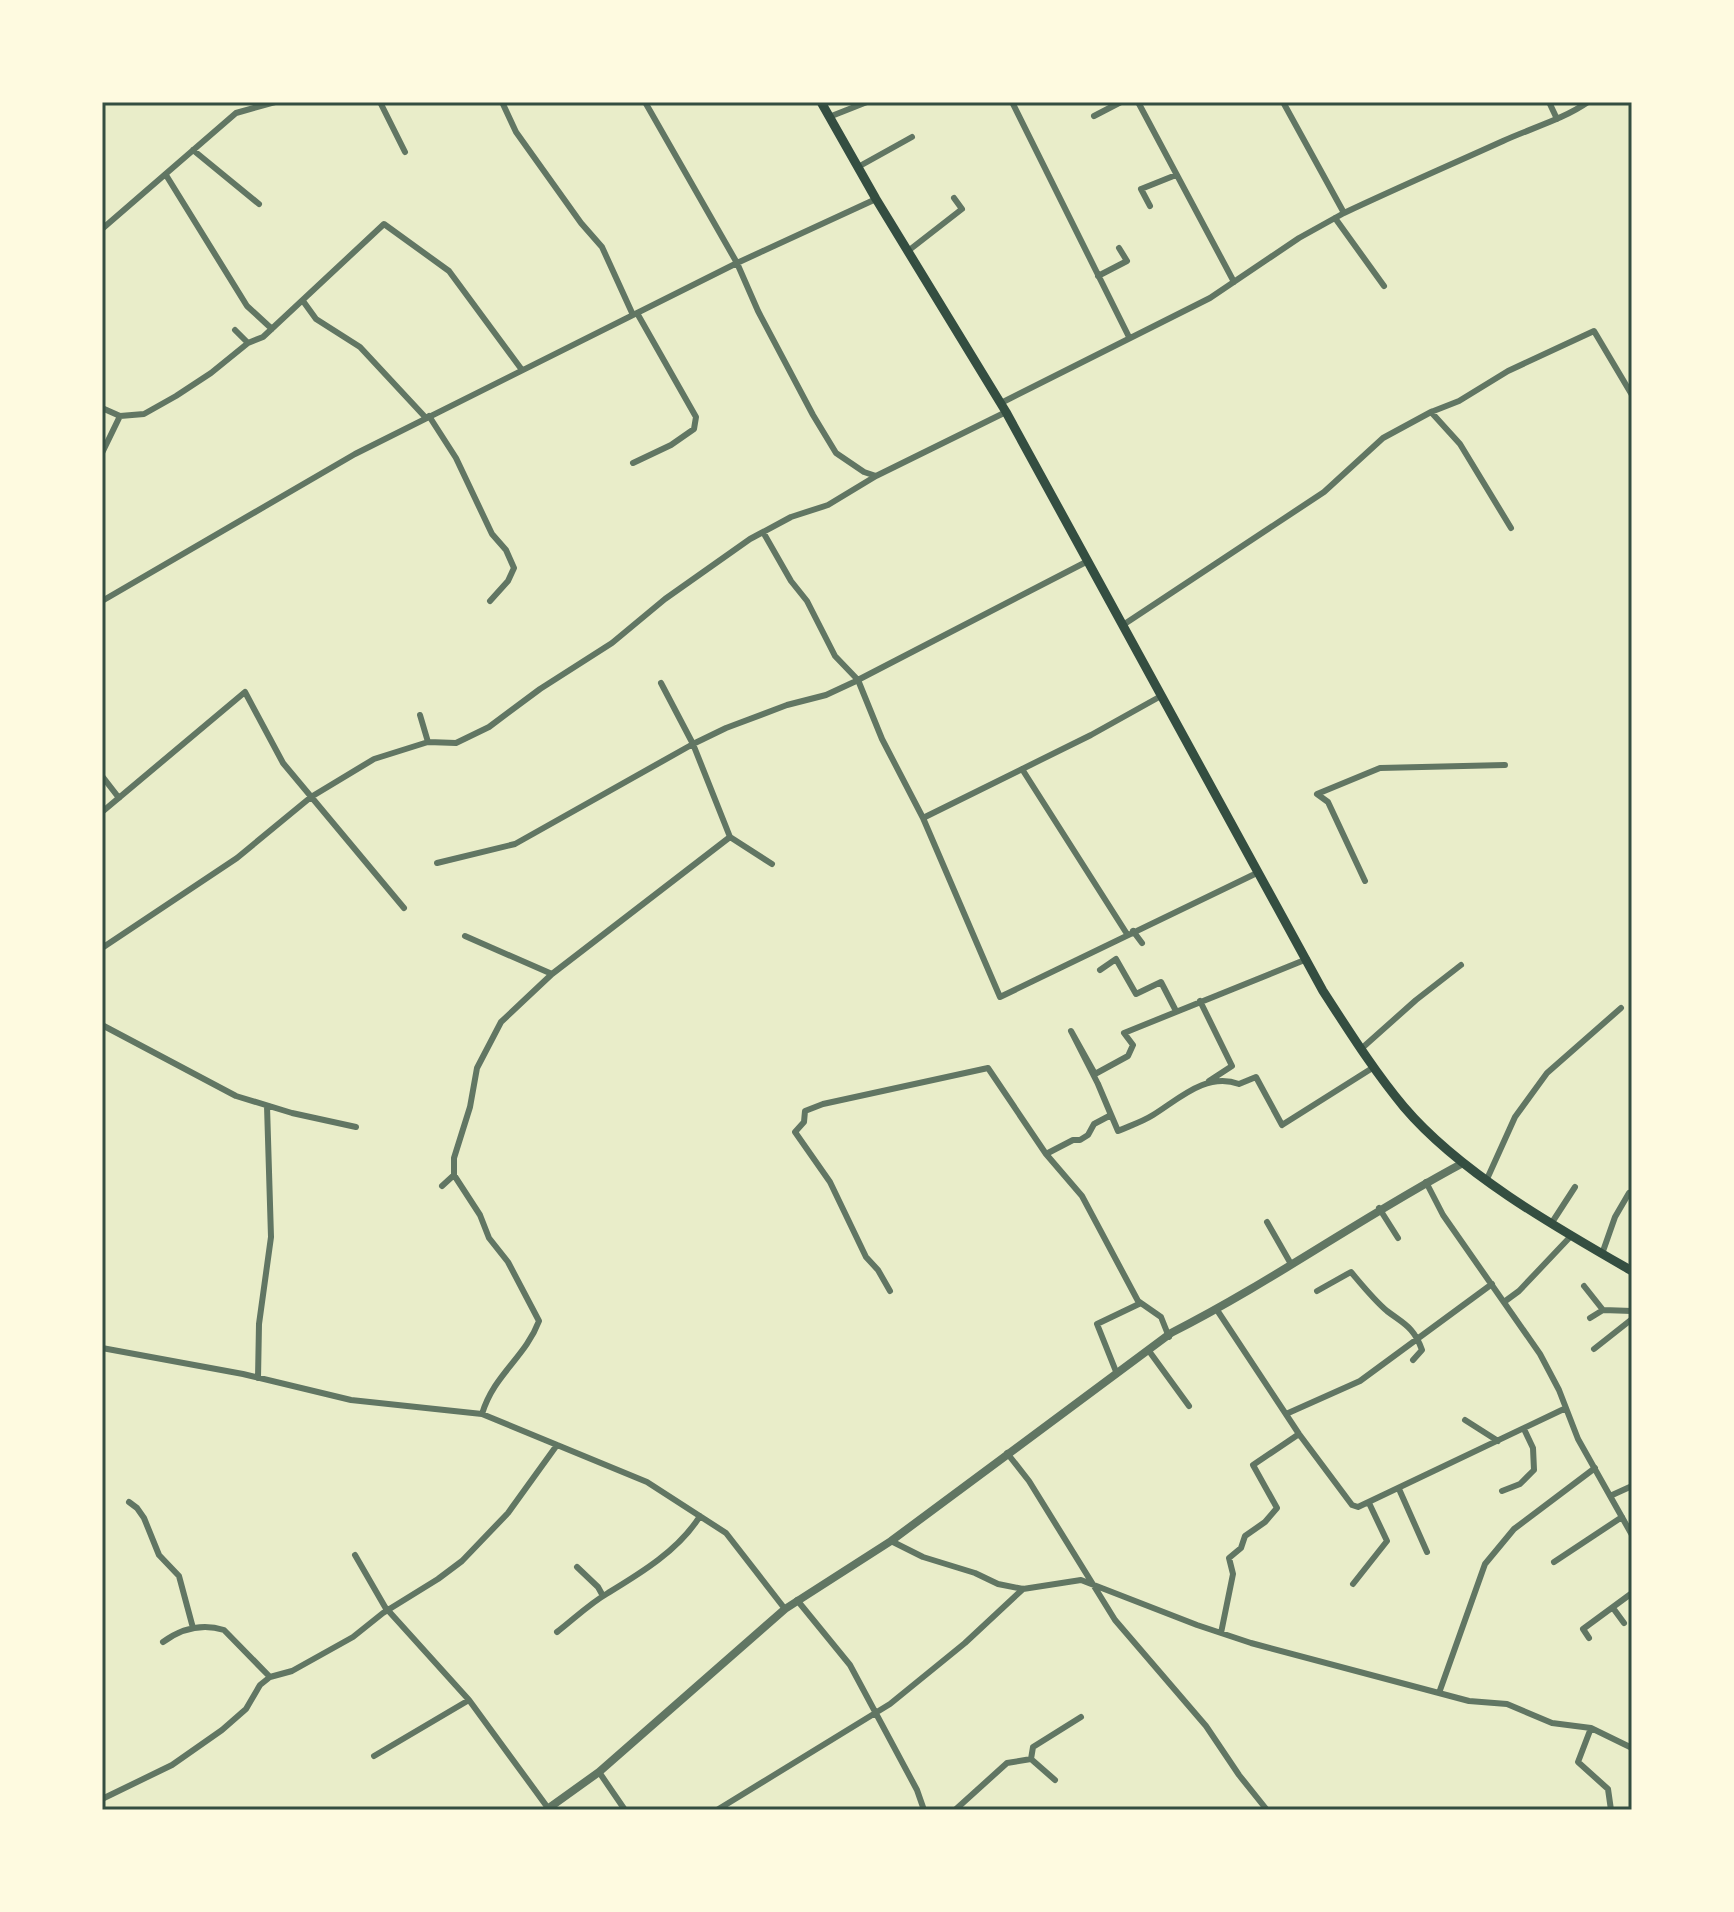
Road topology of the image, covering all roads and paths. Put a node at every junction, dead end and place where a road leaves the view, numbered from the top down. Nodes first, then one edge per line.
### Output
1 (380, 102) edge
2 (502, 102) edge
3 (645, 102) edge
4 (821, 102) edge
5 (867, 102) edge
6 (1012, 102) edge
7 (1121, 102) edge
8 (1138, 102) edge
9 (1283, 102) edge
10 (1549, 102) edge
11 (1588, 102) edge
12 (270, 103) edge
13 (1094, 116) dead end
14 (829, 117) junction
15 (1557, 119) junction
16 (912, 137) dead end
17 (193, 150) junction
18 (405, 152) dead end
19 (858, 167) junction
20 (166, 175) junction
21 (1176, 175) junction
22 (954, 198) dead end
23 (876, 199) junction
24 (259, 204) dead end
25 (1150, 206) dead end
26 (1344, 213) junction
27 (1335, 218) junction
28 (102, 229) edge
29 (1119, 248) dead end
30 (908, 251) junction
31 (737, 263) junction
32 (1098, 276) junction
33 (1234, 282) junction
34 (1384, 286) dead end
35 (303, 301) junction
36 (635, 314) junction
37 (272, 329) junction
38 (235, 330) dead end
39 (1129, 337) junction
40 (248, 343) junction
41 (522, 370) junction
42 (1632, 395) edge
43 (1003, 407) junction
44 (102, 408) edge
45 (1431, 412) junction
46 (120, 416) junction
47 (428, 417) junction
48 (102, 453) edge
49 (633, 463) dead end
50 (876, 476) junction
51 (1511, 528) dead end
52 (763, 532) junction
53 (1088, 561) junction
54 (102, 601) edge
55 (490, 601) dead end
56 (1123, 625) junction
57 (858, 680) junction
58 (661, 683) dead end
59 (1161, 696) junction
60 (420, 715) dead end
61 (428, 742) junction
62 (693, 744) junction
63 (1505, 765) dead end
64 (1022, 769) junction
65 (102, 776) edge
66 (311, 797) junction
67 (119, 798) junction
68 (102, 812) edge
69 (923, 818) junction
70 (730, 837) junction
71 (437, 863) dead end
72 (772, 864) dead end
73 (1259, 872) junction
74 (1365, 881) dead end
75 (404, 908) dead end
76 (1130, 932) junction
77 (465, 936) dead end
78 (1142, 943) dead end
79 (102, 948) edge
80 (1307, 959) junction
81 (1461, 965) dead end
82 (1100, 970) dead end
83 (552, 974) junction
84 (1200, 1001) junction
85 (1621, 1008) dead end
86 (1176, 1011) junction
87 (102, 1025) edge
88 (1361, 1049) junction
89 (1374, 1067) junction
90 (1207, 1082) junction
91 (1098, 1084) junction
92 (267, 1106) junction
93 (356, 1127) dead end
94 (1046, 1154) junction
95 (1463, 1163) junction
96 (454, 1175) junction
97 (1487, 1179) junction
98 (1426, 1182) junction
99 (442, 1186) dead end
100 (1575, 1187) dead end
101 (1629, 1193) dead end
102 (1379, 1208) junction
103 (1267, 1222) dead end
104 (1551, 1224) junction
105 (1571, 1236) junction
106 (1398, 1238) dead end
107 (1602, 1254) junction
108 (1291, 1264) junction
109 (1632, 1271) edge
110 (1492, 1284) junction
111 (1584, 1286) dead end
112 (890, 1291) dead end
113 (1317, 1291) dead end
114 (1504, 1302) junction
115 (1141, 1303) junction
116 (1217, 1310) junction
117 (1603, 1310) junction
118 (1632, 1311) edge
119 (1590, 1318) dead end
120 (1632, 1319) edge
121 (1169, 1337) junction
122 (1418, 1338) junction
123 (102, 1348) edge
124 (1594, 1349) dead end
125 (1149, 1351) junction
126 (1413, 1360) dead end
127 (1117, 1374) junction
128 (258, 1378) junction
129 (1189, 1406) dead end
130 (1566, 1408) junction
131 (482, 1414) junction
132 (1286, 1414) junction
133 (1465, 1420) dead end
134 (1524, 1429) junction
135 (1299, 1434) junction
136 (1498, 1441) junction
137 (557, 1445) junction
138 (1007, 1453) junction
139 (1595, 1468) junction
140 (1632, 1486) edge
141 (1399, 1489) junction
142 (1502, 1491) dead end
143 (1610, 1496) junction
144 (129, 1502) dead end
145 (1369, 1503) junction
146 (700, 1516) junction
147 (1622, 1517) junction
148 (1632, 1535) edge
149 (891, 1541) junction
150 (1427, 1552) dead end
151 (355, 1555) dead end
152 (1554, 1562) dead end
153 (577, 1567) dead end
154 (1353, 1584) dead end
155 (1092, 1586) junction
156 (1023, 1589) junction
157 (1632, 1593) edge
158 (603, 1596) junction
159 (797, 1600) junction
160 (1613, 1608) junction
161 (389, 1609) junction
162 (785, 1609) junction
163 (1624, 1623) dead end
164 (193, 1628) junction
165 (557, 1632) dead end
166 (1221, 1633) junction
167 (1589, 1638) dead end
168 (163, 1642) dead end
169 (270, 1677) junction
170 (1439, 1693) junction
171 (469, 1700) junction
172 (875, 1713) junction
173 (1081, 1717) dead end
174 (1591, 1728) junction
175 (1632, 1748) edge
176 (374, 1756) dead end
177 (1031, 1759) junction
178 (599, 1772) junction
179 (1055, 1780) dead end
180 (102, 1799) edge
181 (547, 1809) edge
182 (625, 1810) edge
183 (717, 1810) edge
184 (924, 1810) edge
185 (955, 1810) edge
186 (1267, 1810) edge
187 (1611, 1810) edge

1 - 18 street
2 - 36 street
3 - 31 street
4 - 14 main road
5 - 14 street
6 - 32 street
7 - 13 street
8 - 21 street
9 - 26 street
10 - 15 street
11 - 15 street
12 - 17 street
14 - 19 main road
15 - 26 street
16 - 19 street
17 - 20 street
17 - 24 street
19 - 23 main road
20 - 28 street
20 - 37 street
21 - 25 street
21 - 33 street
22 - 30 street
23 - 30 main road
23 - 31 street
26 - 27 street
27 - 33 street
27 - 34 street
29 - 32 street
30 - 43 main road
31 - 36 street
31 - 50 street
32 - 39 street
33 - 39 street
35 - 37 street
35 - 41 street
35 - 47 street
36 - 41 street
36 - 49 street
37 - 40 street
38 - 40 street
39 - 43 street
40 - 46 street
41 - 47 street
42 - 45 street
43 - 50 street
43 - 53 main road
44 - 46 street
45 - 51 street
45 - 56 street
46 - 48 street
47 - 54 street
47 - 55 street
50 - 52 street
52 - 57 street
52 - 61 street
53 - 56 main road
53 - 57 street
56 - 59 main road
57 - 62 street
57 - 69 street
58 - 62 street
59 - 64 street
59 - 73 main road
60 - 61 street
61 - 66 street
62 - 70 street
62 - 71 street
63 - 74 street
64 - 69 street
64 - 76 street
65 - 67 street
66 - 67 street
66 - 75 street
66 - 79 street
67 - 68 street
69 - 76 street
70 - 72 street
70 - 83 street
73 - 76 street
73 - 80 main road
76 - 78 street
77 - 83 street
80 - 84 street
80 - 88 main road
81 - 88 street
82 - 86 street
83 - 96 street
84 - 86 street
84 - 90 street
85 - 97 street
86 - 91 street
87 - 92 street
88 - 89 main road
89 - 90 street
89 - 95 main road
90 - 91 street
91 - 94 street
92 - 93 street
92 - 128 street
94 - 112 street
94 - 115 street
95 - 97 main road
95 - 98 street
96 - 99 street
96 - 131 street
97 - 104 main road
98 - 102 street
98 - 110 street
100 - 104 street
101 - 107 street
102 - 106 street
102 - 108 street
103 - 108 street
104 - 105 main road
105 - 107 main road
105 - 114 street
107 - 109 main road
108 - 116 street
110 - 114 street
110 - 122 street
111 - 117 street
113 - 122 street
114 - 130 street
115 - 121 street
115 - 127 street
116 - 121 street
116 - 132 street
117 - 118 street
117 - 119 street
120 - 124 street
121 - 125 street
122 - 126 street
122 - 132 street
123 - 128 street
125 - 127 street
125 - 129 street
127 - 138 street
128 - 131 street
130 - 134 street
130 - 139 street
131 - 137 street
132 - 135 street
133 - 136 street
134 - 136 street
134 - 142 street
135 - 145 street
135 - 166 street
136 - 141 street
137 - 146 street
137 - 161 street
138 - 149 street
138 - 155 street
139 - 143 street
139 - 170 street
140 - 143 street
141 - 145 street
141 - 150 street
143 - 147 street
144 - 164 street
145 - 154 street
146 - 158 street
146 - 162 street
147 - 148 street
147 - 152 street
149 - 156 street
149 - 159 street
151 - 161 street
153 - 158 street
155 - 156 street
155 - 166 street
155 - 186 street
156 - 172 street
157 - 160 street
158 - 165 street
159 - 162 street
159 - 172 street
160 - 163 street
160 - 167 street
161 - 169 street
161 - 171 street
162 - 178 street
164 - 168 street
164 - 169 street
166 - 170 street
169 - 180 street
170 - 174 street
171 - 176 street
171 - 181 street
172 - 183 street
172 - 184 street
173 - 177 street
174 - 175 street
174 - 187 street
177 - 179 street
177 - 185 street
178 - 181 street
178 - 182 street

